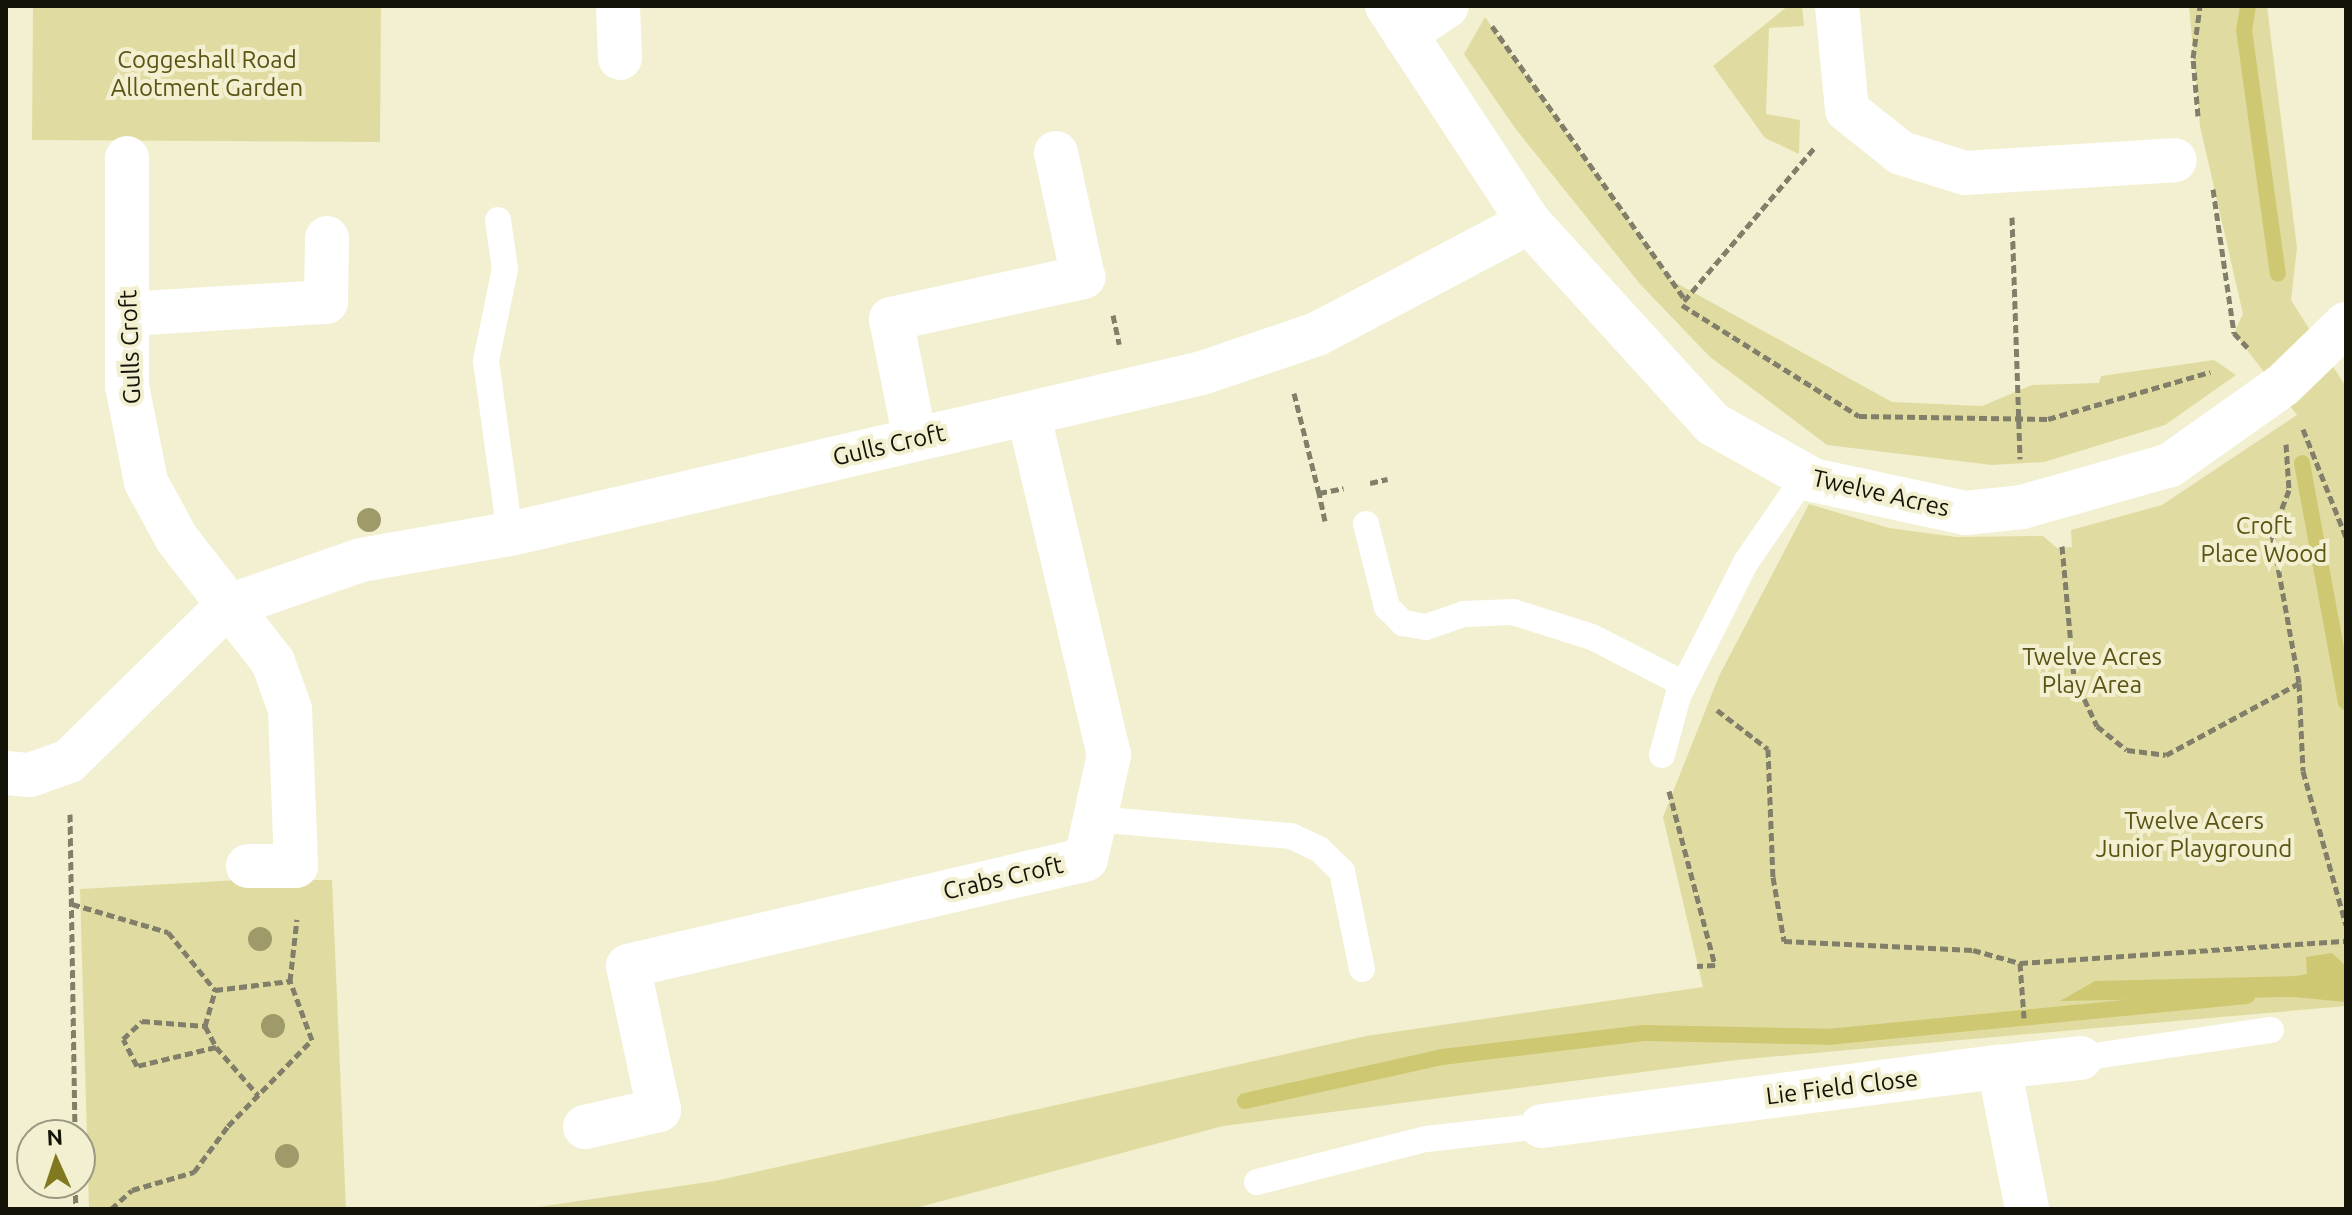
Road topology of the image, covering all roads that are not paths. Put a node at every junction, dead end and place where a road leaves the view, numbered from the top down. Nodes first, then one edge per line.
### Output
1 (618, 6) edge
2 (1837, 6) edge
3 (1466, 12) edge
4 (1396, 20) edge
5 (620, 58) dead end
6 (1056, 153) dead end
7 (127, 158) dead end
8 (2193, 170) road end
9 (498, 220) dead end
10 (1529, 222) junction
11 (327, 238) dead end
12 (127, 314) junction
13 (2346, 324) edge
14 (1028, 413) junction
15 (915, 439) junction
16 (1805, 476) junction
17 (1366, 524) dead end
18 (510, 534) junction
19 (226, 607) junction
20 (1684, 684) junction
21 (1662, 755) road end
22 (6, 773) edge
23 (1095, 819) junction
24 (248, 866) dead end
25 (1362, 969) dead end
26 (2271, 1030) dead end
27 (2081, 1058) joint
28 (1999, 1067) junction
29 (1542, 1126) joint
30 (585, 1127) dead end
31 (1257, 1182) dead end
32 (2027, 1209) edge

1 - 5 street
2 - 8 street
3 - 4 street
4 - 10 street, Twelve Acres
6 - 15 street
7 - 12 street, Gulls Croft
9 - 18 lane
10 - 14 street, Gulls Croft
10 - 16 street, Twelve Acres
11 - 12 street
12 - 19 street, Gulls Croft
13 - 16 street, Twelve Acres
14 - 15 street, Gulls Croft
14 - 23 street, Crabs Croft
15 - 18 street, Gulls Croft
16 - 20 lane
17 - 20 lane
18 - 19 street, Gulls Croft
19 - 22 street, Gulls Croft
19 - 24 street, Gulls Croft
20 - 21 lane
23 - 25 lane
23 - 30 street, Crabs Croft
26 - 27 lane
27 - 28 street, Lie Field Close
28 - 29 street, Lie Field Close
28 - 32 street
29 - 31 lane

